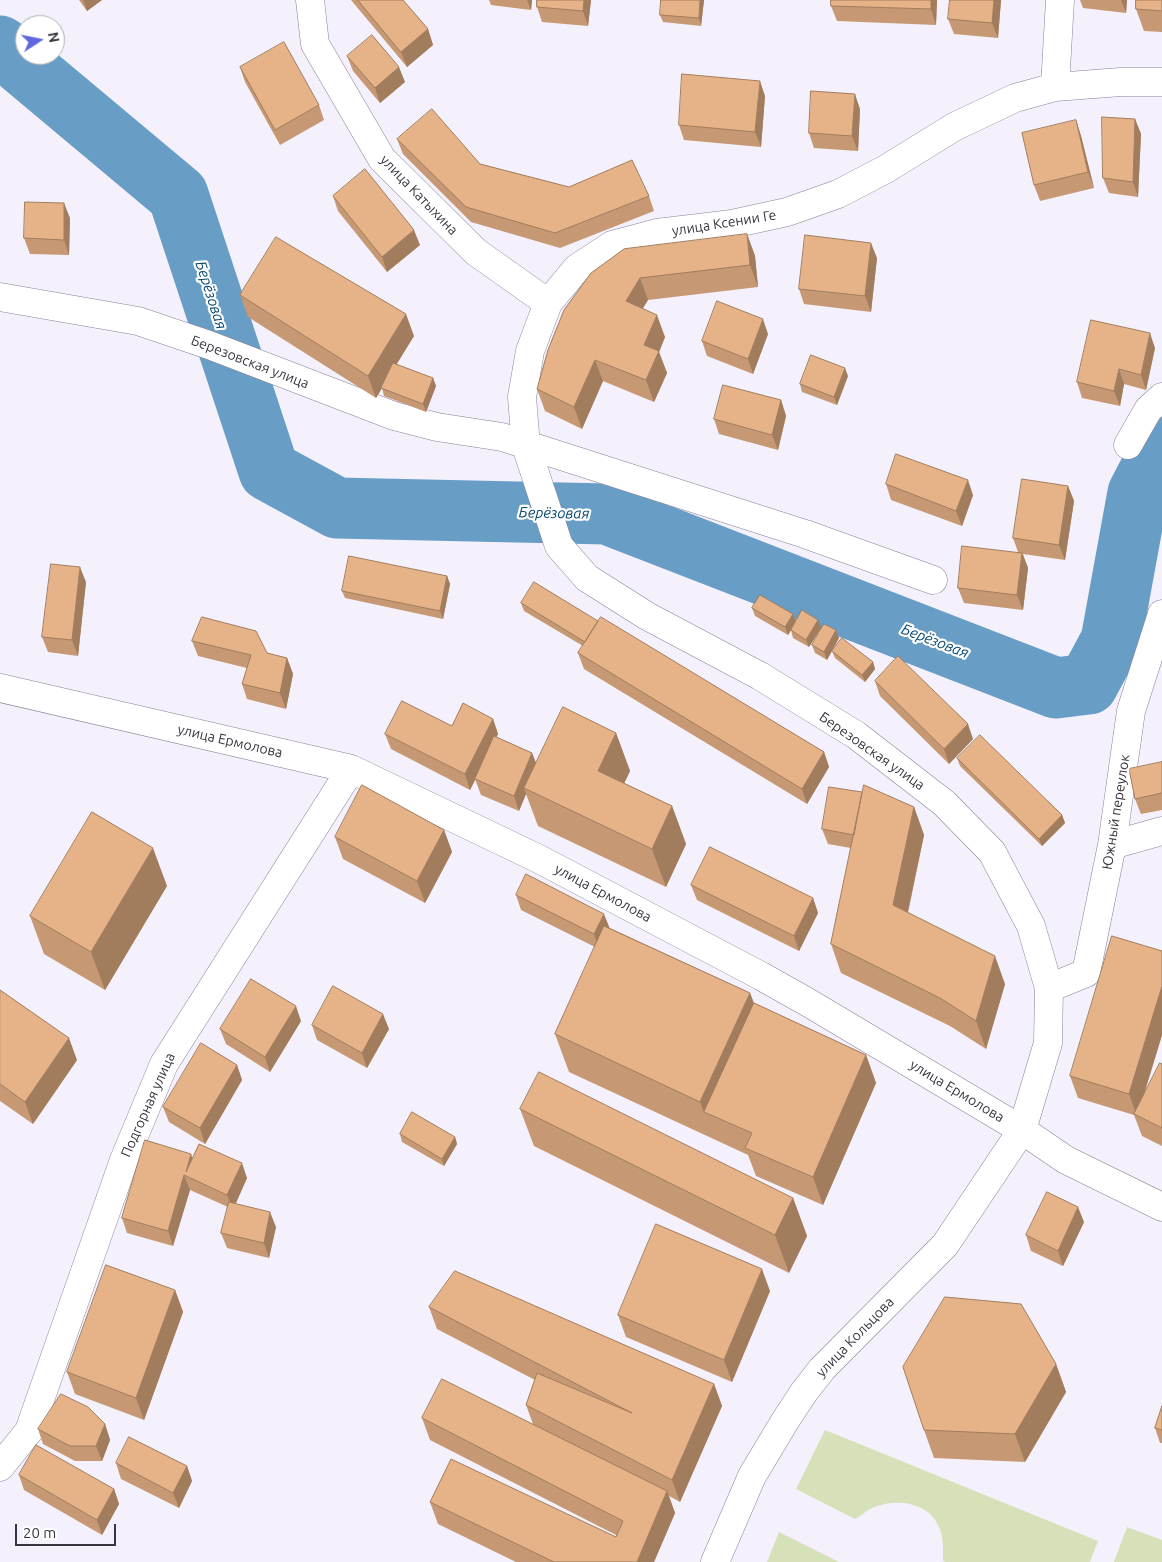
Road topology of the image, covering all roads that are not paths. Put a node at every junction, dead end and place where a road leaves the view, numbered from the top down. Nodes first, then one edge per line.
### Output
1 (310, 0) edge
2 (1060, 0) edge
3 (1162, 82) edge
4 (1055, 87) junction
5 (0, 297) edge
6 (548, 303) junction
7 (1162, 397) edge
8 (1128, 445) dead end
9 (530, 457) junction
10 (933, 580) dead end
11 (1162, 614) edge
12 (0, 688) edge
13 (351, 769) junction
14 (1162, 830) edge
15 (1112, 845) junction
16 (1049, 988) junction
17 (1022, 1130) junction
18 (1162, 1206) edge
19 (0, 1467) edge
20 (715, 1562) edge

1 - 6 street, улица Катыхина
2 - 4 street
3 - 4 street, улица Ксении Ге
4 - 6 street, улица Ксении Ге
5 - 9 street, Березовская улица
6 - 9 street, улица Ксении Ге
7 - 8 street
9 - 10 street, Березовская улица
9 - 16 street, Березовская улица
11 - 15 street, Южный переулок
12 - 13 street, улица Ермолова
13 - 17 street, улица Ермолова
13 - 19 street, Подгорная улица
14 - 15 street
15 - 16 street, Южный переулок
16 - 17 street, Березовская улица
17 - 18 street, улица Ермолова
17 - 20 street, улица Кольцова

